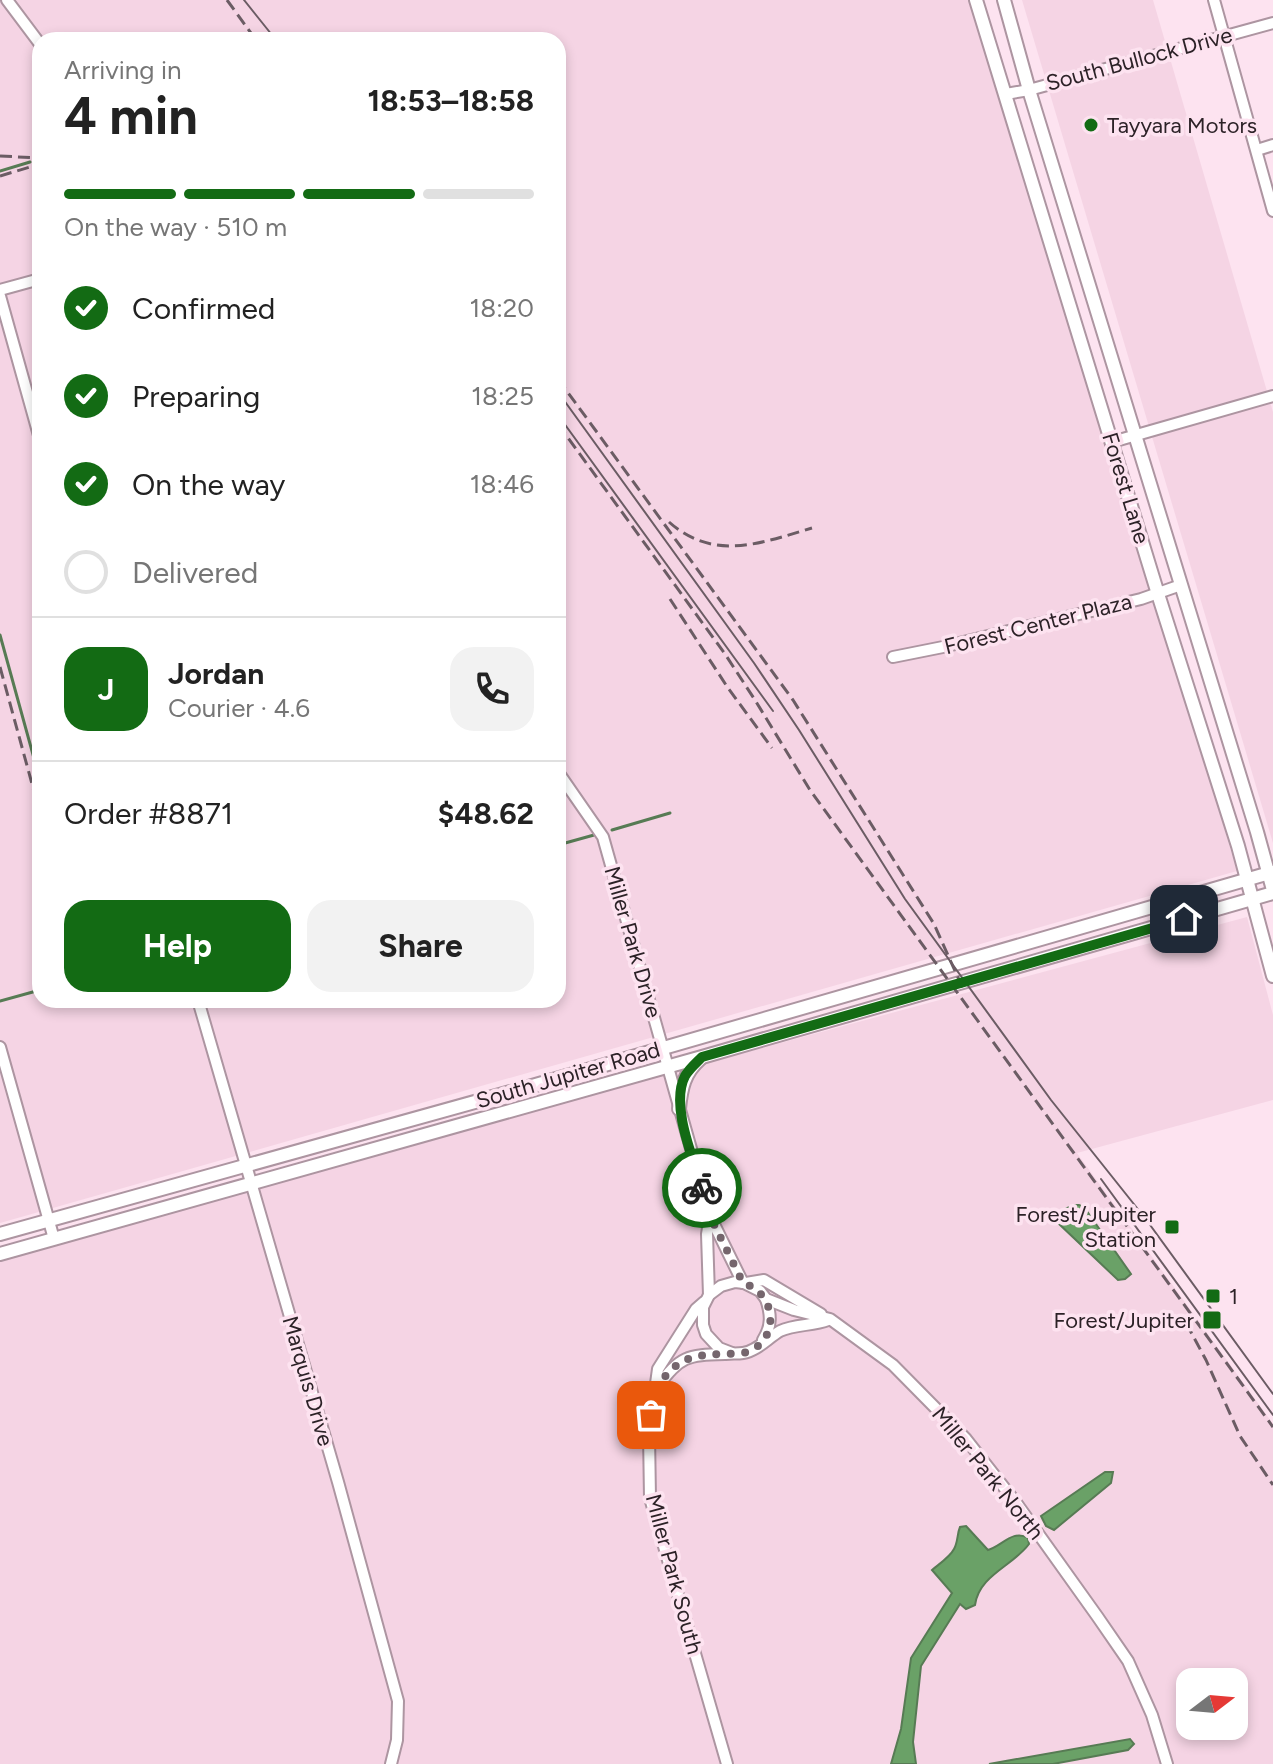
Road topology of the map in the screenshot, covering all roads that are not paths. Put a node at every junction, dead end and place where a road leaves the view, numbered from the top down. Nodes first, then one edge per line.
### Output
1 (7, 0) edge
2 (976, 0) edge
3 (1004, 0) edge
4 (1214, 0) edge
5 (1273, 23) edge
6 (32, 33) edge
7 (1225, 36) junction
8 (1029, 90) junction
9 (1006, 94) junction
10 (1273, 145) edge
11 (1257, 150) junction
12 (1273, 211) edge
13 (1086, 273) junction
14 (1062, 280) junction
15 (32, 282) edge
16 (0, 293) edge
17 (1273, 396) edge
18 (32, 410) edge
19 (1135, 435) junction
20 (1112, 442) junction
21 (1181, 585) junction
22 (1158, 594) junction
23 (893, 657) dead end
24 (566, 784) edge
25 (1270, 873) edge
26 (1247, 880) junction
27 (1273, 892) edge
28 (1252, 899) junction
29 (1073, 931) junction
30 (1079, 949) junction
31 (1273, 976) edge
32 (829, 1001) junction
33 (200, 1008) edge
34 (834, 1019) junction
35 (0, 1047) edge
36 (662, 1048) junction
37 (702, 1057) junction
38 (667, 1067) junction
39 (455, 1107) junction
40 (679, 1109) junction
41 (459, 1125) junction
42 (245, 1166) junction
43 (250, 1183) junction
44 (710, 1216) junction
45 (49, 1220) junction
46 (0, 1234) edge
47 (54, 1239) junction
48 (0, 1254) edge
49 (744, 1283) junction
50 (707, 1298) junction
51 (766, 1299) junction
52 (830, 1319) junction
53 (760, 1345) junction
54 (732, 1353) junction
55 (654, 1390) junction
56 (391, 1764) edge
57 (727, 1764) edge
58 (1167, 1764) edge

1 - 6 street
2 - 9 main road, Forest Lane
3 - 8 main road, Forest Lane
4 - 7 street
5 - 7 street, South Bullock Drive
7 - 8 street, South Bullock Drive
7 - 11 street
8 - 9 street, South Bullock Drive
8 - 13 main road, Forest Lane
9 - 14 main road, Forest Lane
10 - 11 street
11 - 12 street
13 - 14 main road
13 - 19 main road, Forest Lane
14 - 20 main road, Forest Lane
15 - 16 street
16 - 18 street
17 - 19 street
19 - 20 street
19 - 21 main road, Forest Lane
20 - 22 main road, Forest Lane
21 - 22 street, Forest Center Plaza
21 - 25 main road, Forest Lane
22 - 23 street, Forest Center Plaza
22 - 26 main road, Forest Lane
24 - 36 street, Miller Park Drive
25 - 26 main road, South Jupiter Road
25 - 27 main road, Forest Lane
26 - 28 main road, Forest Lane
26 - 29 main road, South Jupiter Road
27 - 28 main road, South Jupiter Road
28 - 30 main road, South Jupiter Road
28 - 31 main road, Forest Lane
29 - 30 main road
29 - 32 main road, South Jupiter Road
30 - 34 main road, South Jupiter Road
32 - 34 main road
32 - 36 main road, South Jupiter Road
33 - 42 street, Marquis Drive
34 - 37 main road, South Jupiter Road
35 - 45 street
36 - 38 street, Miller Park Drive
36 - 39 main road, South Jupiter Road
37 - 38 main road, South Jupiter Road
37 - 40 main road
38 - 40 street, Miller Park Drive
38 - 41 main road, South Jupiter Road
39 - 41 main road
39 - 42 main road, South Jupiter Road
40 - 44 street, Miller Park Drive
41 - 43 main road, South Jupiter Road
42 - 43 street, Marquis Drive
42 - 45 main road, South Jupiter Road
43 - 47 main road, South Jupiter Road
43 - 56 street, Marquis Drive
44 - 49 street, Miller Park North
44 - 50 street
45 - 46 main road, South Jupiter Road
45 - 47 street
47 - 48 main road, South Jupiter Road
49 - 50 street
49 - 51 street, Miller Park North
49 - 52 street
50 - 54 street
50 - 55 street, Miller Park South
51 - 52 street, Miller Park North
51 - 53 street
52 - 53 street
52 - 58 street, Miller Park North
53 - 54 street
54 - 55 street
55 - 57 street, Miller Park South

